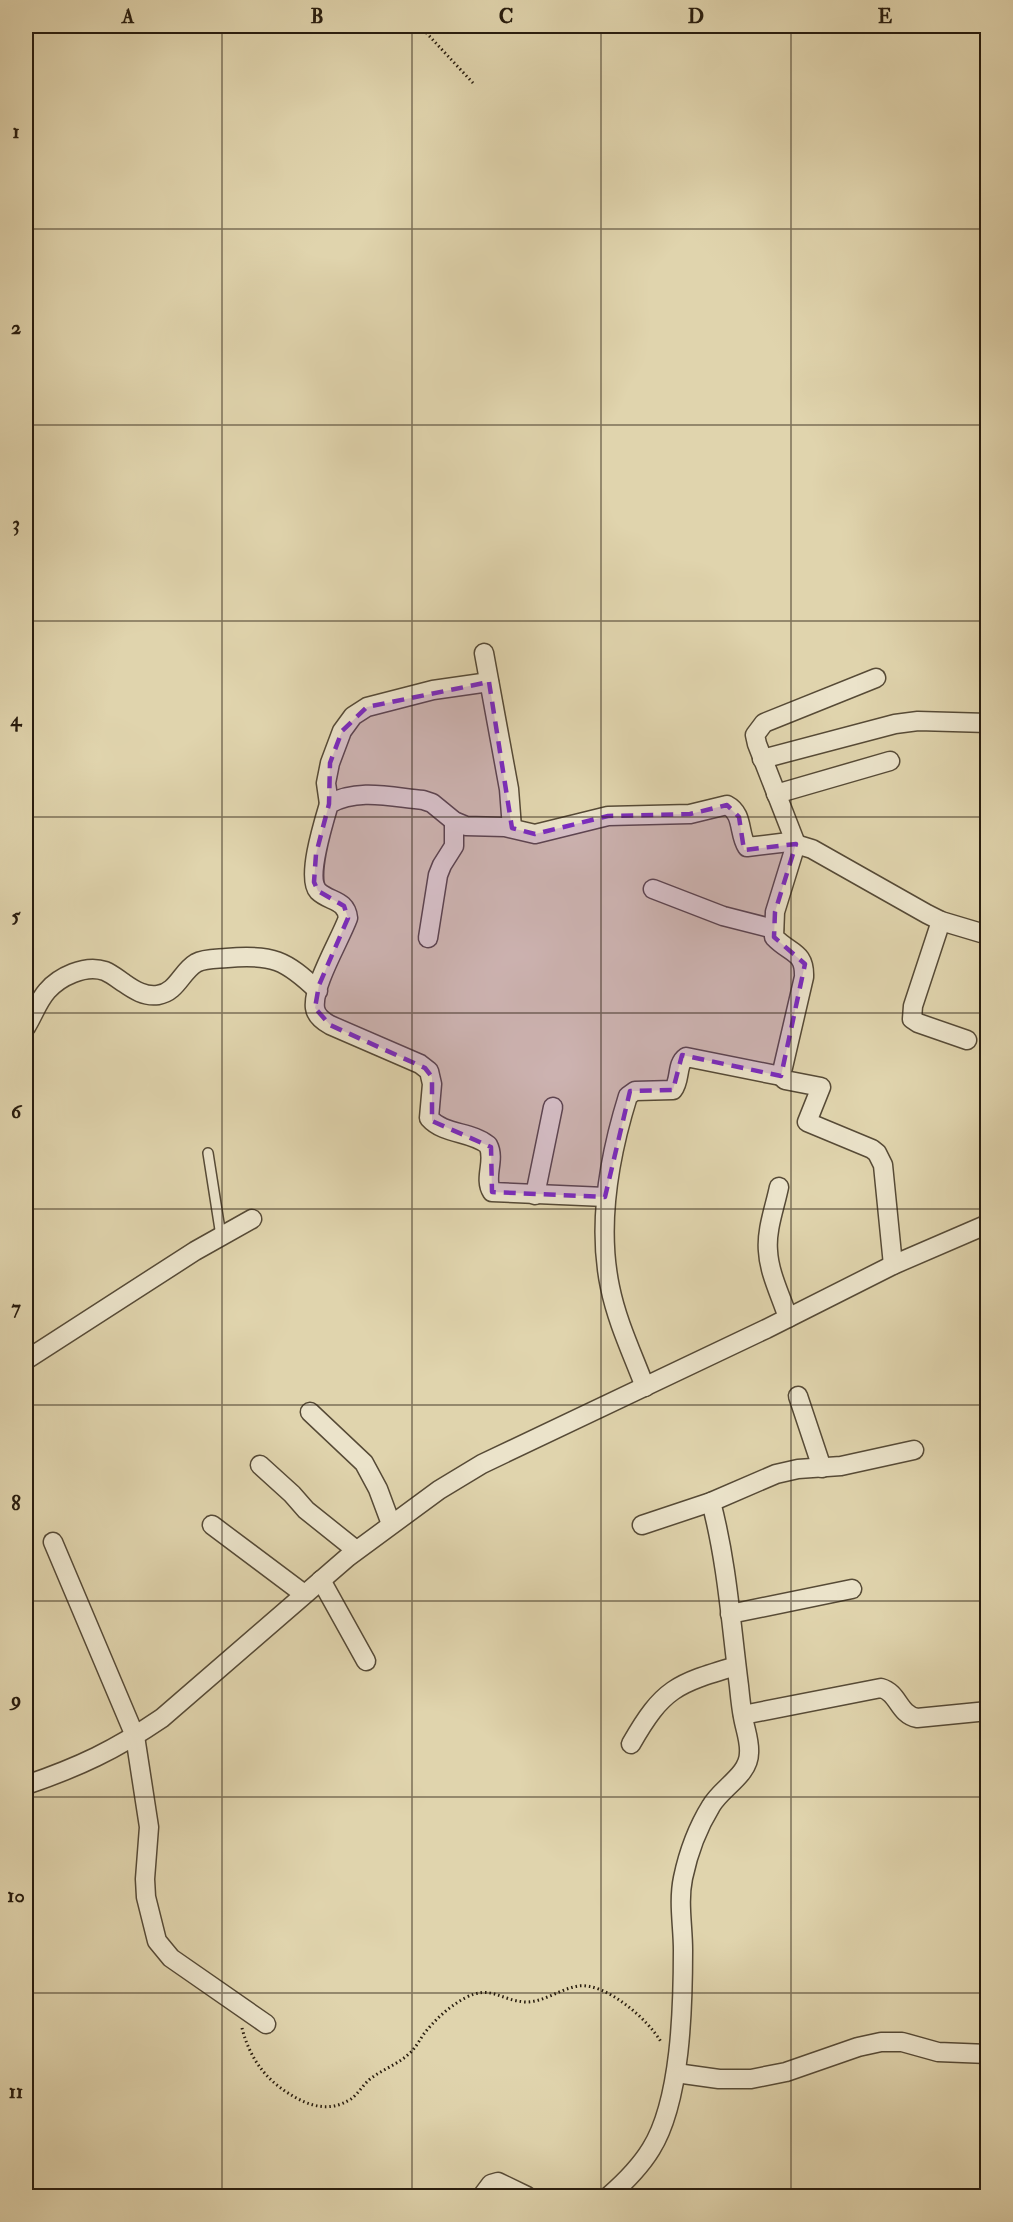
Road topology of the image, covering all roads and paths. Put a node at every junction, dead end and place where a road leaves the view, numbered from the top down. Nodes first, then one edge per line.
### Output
1 (420, 26) edge
2 (473, 83) dead end
3 (484, 653) dead end
4 (876, 678) dead end
5 (489, 682) junction
6 (987, 723) edge
7 (762, 759) junction
8 (890, 761) dead end
9 (776, 794) junction
10 (329, 804) junction
11 (454, 821) junction
12 (512, 828) junction
13 (796, 844) junction
14 (653, 889) dead end
15 (941, 921) junction
16 (774, 928) junction
17 (987, 935) edge
18 (428, 938) dead end
19 (318, 991) junction
20 (26, 1027) edge
21 (967, 1040) dead end
22 (781, 1076) junction
23 (553, 1107) dead end
24 (208, 1153) dead end
25 (779, 1187) dead end
26 (535, 1195) junction
27 (605, 1197) junction
28 (252, 1219) dead end
29 (987, 1224) edge
30 (221, 1236) junction
31 (893, 1264) junction
32 (788, 1318) junction
33 (26, 1360) edge
34 (645, 1388) junction
35 (798, 1396) dead end
36 (310, 1412) dead end
37 (914, 1450) dead end
38 (260, 1465) dead end
39 (822, 1468) junction
40 (711, 1502) junction
41 (391, 1524) junction
42 (212, 1525) dead end
43 (642, 1525) dead end
44 (53, 1542) dead end
45 (356, 1550) junction
46 (321, 1580) junction
47 (852, 1589) dead end
48 (304, 1594) junction
49 (730, 1614) junction
50 (366, 1661) dead end
51 (736, 1666) junction
52 (987, 1711) edge
53 (743, 1715) junction
54 (135, 1736) junction
55 (631, 1744) dead end
56 (26, 1785) edge
57 (236, 2003) junction
58 (266, 2024) dead end
59 (664, 2048) dead end
60 (987, 2055) edge
61 (676, 2073) junction
62 (482, 2196) edge
63 (527, 2196) edge
64 (609, 2196) edge

1 - 2 path
3 - 5 street
4 - 7 street
5 - 10 street
5 - 12 street
6 - 7 street
7 - 9 street
8 - 9 street
9 - 13 street
10 - 11 street
10 - 19 street
11 - 12 street
11 - 18 street
12 - 13 street
13 - 15 street
13 - 16 street
14 - 16 street
15 - 17 street
15 - 21 street
16 - 22 street
19 - 20 street
19 - 26 street
22 - 27 street
22 - 31 street
23 - 26 street
24 - 30 lane
25 - 32 street
26 - 27 street
27 - 34 street
28 - 30 street
29 - 31 street
30 - 33 street
31 - 32 street
32 - 34 street
34 - 41 street
35 - 39 street
36 - 41 street
37 - 39 street
38 - 45 street
39 - 40 street
40 - 43 street
40 - 49 street
41 - 45 street
42 - 48 street
44 - 54 street
45 - 46 street
46 - 48 street
46 - 50 street
47 - 49 street
48 - 54 street
49 - 51 street
51 - 53 street
51 - 55 street
52 - 53 street
53 - 61 street
54 - 56 street
54 - 57 street
57 - 58 street
57 - 59 path
60 - 61 street
61 - 64 street
62 - 63 street

